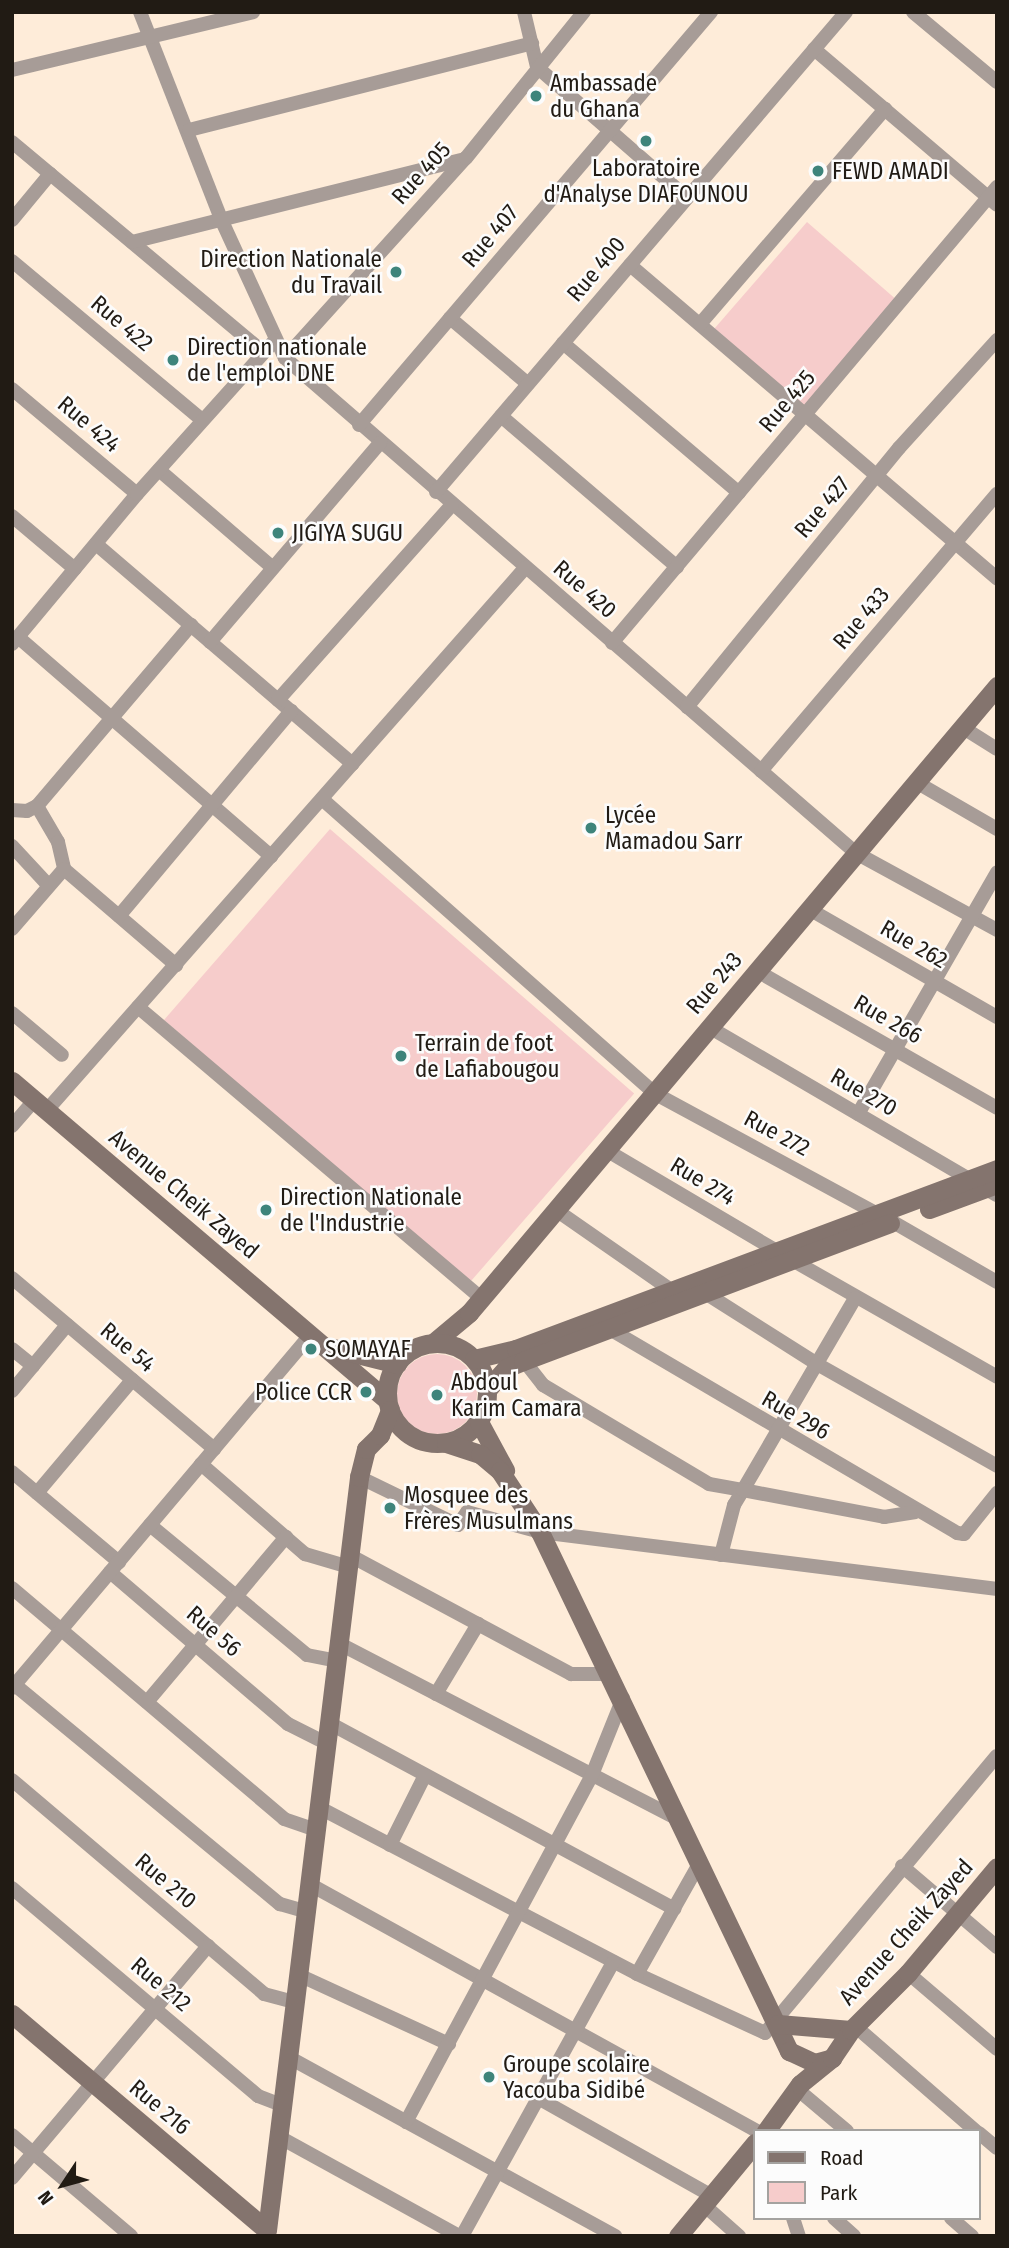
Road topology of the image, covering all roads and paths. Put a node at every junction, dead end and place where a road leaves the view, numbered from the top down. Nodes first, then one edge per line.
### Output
1 (140, 12) edge
2 (253, 12) edge
3 (524, 12) edge
4 (584, 12) edge
5 (711, 12) edge
6 (846, 12) edge
7 (913, 12) edge
8 (150, 36) junction
9 (532, 43) junction
10 (814, 49) junction
11 (537, 67) junction
12 (12, 70) edge
13 (997, 82) edge
14 (885, 109) junction
15 (190, 130) junction
16 (609, 131) junction
17 (12, 142) edge
18 (466, 158) junction
19 (50, 174) junction
20 (994, 197) edge
21 (687, 198) junction
22 (222, 219) junction
23 (12, 220) edge
24 (132, 242) junction
25 (12, 261) edge
26 (630, 265) junction
27 (450, 318) junction
28 (700, 324) junction
29 (275, 340) junction
30 (997, 340) edge
31 (564, 343) junction
32 (262, 351) junction
33 (285, 358) junction
34 (528, 384) junction
35 (12, 390) edge
36 (805, 415) junction
37 (501, 416) junction
38 (202, 420) junction
39 (359, 425) junction
40 (380, 443) junction
41 (159, 470) junction
42 (877, 477) junction
43 (436, 492) junction
44 (738, 493) junction
45 (137, 494) junction
46 (997, 494) edge
47 (452, 505) junction
48 (12, 516) edge
49 (955, 543) junction
50 (96, 544) junction
51 (677, 566) junction
52 (273, 568) junction
53 (525, 568) junction
54 (75, 569) junction
55 (997, 579) edge
56 (191, 625) junction
57 (14, 641) edge
58 (210, 642) junction
59 (612, 643) junction
60 (997, 686) edge
61 (278, 700) junction
62 (687, 707) junction
63 (291, 711) junction
64 (112, 718) junction
65 (962, 727) junction
66 (997, 748) edge
67 (352, 764) junction
68 (761, 771) junction
69 (916, 782) junction
70 (322, 799) junction
71 (37, 806) junction
72 (212, 806) junction
73 (14, 815) edge
74 (997, 829) edge
75 (12, 846) edge
76 (856, 853) junction
77 (271, 856) junction
78 (64, 869) junction
79 (997, 872) edge
80 (49, 886) junction
81 (809, 909) junction
82 (119, 916) junction
83 (971, 916) junction
84 (12, 929) edge
85 (997, 930) edge
86 (176, 965) junction
87 (757, 971) junction
88 (934, 982) junction
89 (138, 1007) junction
90 (12, 1013) edge
91 (997, 1017) edge
92 (709, 1027) junction
93 (895, 1049) junction
94 (62, 1055) dead end
95 (12, 1081) edge
96 (654, 1093) junction
97 (41, 1105) junction
98 (997, 1108) edge
99 (858, 1114) junction
100 (12, 1126) edge
101 (606, 1150) junction
102 (997, 1169) edge
103 (987, 1187) edge
104 (556, 1210) junction
105 (886, 1218) junction
106 (777, 1251) junction
107 (794, 1261) junction
108 (12, 1278) edge
109 (997, 1282) edge
110 (698, 1288) junction
111 (671, 1290) junction
112 (855, 1298) junction
113 (475, 1306) junction
114 (67, 1325) junction
115 (608, 1328) junction
116 (318, 1340) junction
117 (433, 1343) junction
118 (12, 1349) edge
119 (520, 1355) junction
120 (472, 1357) junction
121 (397, 1364) junction
122 (817, 1364) junction
123 (33, 1366) junction
124 (997, 1377) edge
125 (132, 1380) junction
126 (487, 1390) junction
127 (12, 1391) edge
128 (389, 1405) junction
129 (479, 1422) junction
130 (404, 1431) junction
131 (778, 1431) junction
132 (380, 1435) junction
133 (446, 1443) junction
134 (214, 1450) junction
135 (201, 1464) junction
136 (997, 1466) edge
137 (12, 1472) edge
138 (359, 1477) junction
139 (743, 1490) junction
140 (37, 1493) junction
141 (997, 1493) edge
142 (916, 1512) junction
143 (150, 1525) junction
144 (535, 1525) junction
145 (286, 1537) junction
146 (721, 1555) junction
147 (350, 1561) junction
148 (115, 1567) junction
149 (12, 1588) edge
150 (997, 1589) edge
151 (236, 1596) junction
152 (478, 1624) junction
153 (62, 1630) junction
154 (195, 1645) junction
155 (339, 1652) junction
156 (611, 1674) junction
157 (14, 1686) edge
158 (436, 1694) junction
159 (623, 1698) junction
160 (147, 1702) junction
161 (329, 1734) junction
162 (997, 1756) edge
163 (425, 1774) junction
164 (592, 1774) junction
165 (12, 1780) edge
166 (320, 1808) junction
167 (681, 1821) junction
168 (318, 1830) junction
169 (390, 1845) junction
170 (555, 1845) junction
171 (701, 1862) junction
172 (901, 1866) junction
173 (997, 1867) edge
174 (311, 1885) junction
175 (12, 1888) edge
176 (674, 1909) junction
177 (308, 1912) junction
178 (520, 1913) junction
179 (957, 1914) junction
180 (994, 1940) edge
181 (208, 1946) junction
182 (613, 1962) junction
183 (908, 1973) junction
184 (637, 1974) junction
185 (301, 1976) junction
186 (483, 1981) junction
187 (297, 2003) junction
188 (155, 2009) junction
189 (12, 2014) edge
190 (777, 2022) junction
191 (853, 2028) junction
192 (810, 2030) junction
193 (574, 2032) junction
194 (449, 2044) junction
195 (788, 2048) junction
196 (997, 2049) edge
197 (834, 2056) junction
198 (290, 2058) junction
199 (93, 2082) junction
200 (799, 2087) junction
201 (538, 2098) junction
202 (284, 2106) junction
203 (407, 2122) junction
204 (768, 2129) edge
205 (845, 2129) edge
206 (974, 2129) edge
207 (12, 2135) edge
208 (281, 2138) junction
209 (754, 2142) edge
210 (754, 2144) edge
211 (33, 2153) junction
212 (497, 2171) junction
213 (12, 2178) edge
214 (708, 2200) junction
215 (836, 2220) edge
216 (953, 2220) edge
217 (270, 2234) edge
218 (131, 2236) edge
219 (461, 2236) edge
220 (615, 2236) edge
221 (678, 2236) edge
222 (739, 2236) edge
223 (854, 2236) edge
224 (972, 2236) edge

1 - 8 street, Rue 420
2 - 8 street
3 - 9 street
4 - 11 street, Rue 405
5 - 16 street, Rue 407
6 - 10 street, Rue 400
7 - 13 street
8 - 12 street
8 - 15 street, Rue 420
9 - 11 street
9 - 15 street
10 - 14 street
10 - 21 street, Rue 400
11 - 16 street
11 - 18 street, Rue 405
14 - 20 street
14 - 28 street
15 - 22 street, Rue 420
16 - 21 street
16 - 27 street, Rue 407
17 - 19 street
18 - 22 street
18 - 33 street, Rue 405
19 - 23 street
19 - 24 street
20 - 36 street, Rue 425
21 - 26 street, Rue 400
22 - 24 street
22 - 29 street, Rue 420
24 - 32 street
25 - 38 street, Rue 422
26 - 28 street
26 - 31 street, Rue 400
27 - 34 street
27 - 39 street, Rue 407
28 - 36 street
29 - 32 street
29 - 33 street, Rue 420
30 - 42 street, Rue 427
31 - 34 street, Rue 400
31 - 44 street
32 - 38 street
33 - 39 street, Rue 420
34 - 37 street, Rue 400
35 - 45 street, Rue 424
36 - 42 street
36 - 44 street, Rue 425
37 - 43 street, Rue 400
37 - 51 street
38 - 41 street
39 - 40 street, Rue 420
40 - 43 street, Rue 420
40 - 52 street
41 - 45 street
41 - 52 street
42 - 49 street
42 - 62 street, Rue 427
43 - 47 street, Rue 420
44 - 51 street, Rue 425
45 - 50 street
46 - 49 street, Rue 433
47 - 53 street, Rue 420
47 - 61 street
48 - 54 street
49 - 55 street
49 - 68 street, Rue 433
50 - 54 street
50 - 56 street
51 - 59 street, Rue 425
52 - 58 street
53 - 59 street, Rue 420
53 - 67 street
54 - 57 street
56 - 58 street
56 - 64 street
57 - 64 street
58 - 61 street
59 - 62 street, Rue 420
60 - 65 street, Rue 243
61 - 63 street
62 - 68 street, Rue 420
63 - 67 street
63 - 72 street
64 - 71 street
64 - 72 street
65 - 66 street
65 - 69 street, Rue 243
67 - 70 street
68 - 76 street, Rue 420
69 - 74 street
69 - 76 street, Rue 243
70 - 77 street
70 - 96 street, Rue 272
71 - 73 street
71 - 78 street
72 - 77 street
72 - 82 street
75 - 80 street
76 - 81 street, Rue 243
76 - 83 street, Rue 420
77 - 86 street
78 - 80 street
78 - 82 street
79 - 83 street
80 - 84 street
81 - 87 street, Rue 243
81 - 88 street, Rue 262
82 - 86 street
83 - 85 street, Rue 420
83 - 88 street
86 - 89 street
87 - 92 street, Rue 243
87 - 93 street, Rue 266
88 - 91 street, Rue 262
88 - 93 street
89 - 97 street
89 - 113 street
90 - 94 street
92 - 96 street, Rue 243
92 - 99 street, Rue 270
93 - 98 street, Rue 266
93 - 99 street
95 - 97 street, Avenue Cheik Zayed
96 - 101 street, Rue 243
96 - 105 street, Rue 272
97 - 100 street
97 - 116 street, Avenue Cheik Zayed
99 - 103 street, Rue 270
101 - 104 street, Rue 243
101 - 106 street, Rue 274
102 - 103 street
103 - 105 street
104 - 111 street
104 - 113 street, Rue 243
105 - 106 street
105 - 107 street
105 - 109 street, Rue 272
106 - 110 street
107 - 110 street
107 - 112 street
108 - 114 street, Rue 54
110 - 111 street
110 - 115 street
110 - 122 street
111 - 119 street
112 - 122 street
112 - 124 street
113 - 117 street, Rue 243
113 - 120 street
114 - 123 street
114 - 125 street, Rue 54
115 - 119 street
115 - 131 street, Rue 296
116 - 121 street, Avenue Cheik Zayed
116 - 128 street, Avenue Cheik Zayed
116 - 134 street
117 - 120 street
117 - 121 street
118 - 123 street
119 - 120 street
119 - 126 street
119 - 139 street
120 - 126 street
121 - 128 street
122 - 131 street
122 - 136 street
123 - 127 street
125 - 134 street, Rue 54
125 - 140 street
126 - 129 street
128 - 130 street
128 - 132 street
129 - 133 street
129 - 144 street
130 - 132 street
130 - 133 street
131 - 139 street
131 - 142 street, Rue 296
132 - 138 street
133 - 144 street
134 - 135 street
135 - 143 street
135 - 145 street
137 - 140 street, Rue 56
138 - 144 street
138 - 147 street
139 - 142 street
139 - 146 street
140 - 148 street, Rue 56
141 - 142 street, Rue 296
143 - 148 street
143 - 151 street
144 - 146 street
144 - 156 street
145 - 147 street
145 - 151 street
146 - 150 street
147 - 152 street
147 - 155 street
148 - 153 street
148 - 154 street, Rue 56
149 - 153 street
151 - 154 street
151 - 155 street
152 - 156 street
152 - 158 street
153 - 157 street
153 - 160 street
154 - 160 street
154 - 161 street, Rue 56
155 - 158 street
155 - 161 street
156 - 159 street
157 - 177 street
158 - 164 street
159 - 164 street
159 - 167 street
160 - 168 street
161 - 163 street, Rue 56
161 - 166 street
162 - 172 street
163 - 169 street
163 - 170 street, Rue 56
164 - 167 street
164 - 170 street
165 - 181 street, Rue 210
166 - 168 street
166 - 169 street
167 - 171 street
168 - 174 street
169 - 178 street
170 - 176 street, Rue 56
170 - 178 street
171 - 176 street
171 - 190 street
172 - 179 street
172 - 190 street
173 - 179 street, Avenue Cheik Zayed
174 - 177 street
174 - 186 street
175 - 188 street, Rue 212
176 - 184 street
177 - 185 street
178 - 182 street
178 - 186 street
179 - 180 street
179 - 183 street, Avenue Cheik Zayed
181 - 187 street, Rue 210
181 - 188 street
182 - 184 street
182 - 193 street
183 - 191 street, Avenue Cheik Zayed
183 - 196 street
184 - 190 street
185 - 187 street
185 - 194 street
186 - 193 street
186 - 194 street
187 - 198 street
188 - 199 street
188 - 202 street, Rue 212
189 - 199 street, Rue 216
190 - 192 street
190 - 195 street
191 - 192 street
191 - 197 street, Avenue Cheik Zayed
191 - 206 street
192 - 195 street
192 - 197 street
193 - 201 street
193 - 209 street
194 - 203 street
195 - 197 street
195 - 200 street
197 - 200 street, Avenue Cheik Zayed
198 - 202 street
198 - 203 street
199 - 211 street
199 - 217 street, Rue 216
200 - 204 street, Avenue Cheik Zayed
200 - 205 street
201 - 212 street
201 - 214 street
202 - 208 street
203 - 212 street
207 - 211 street
208 - 217 street
208 - 219 street
210 - 214 street
211 - 213 street
211 - 218 street
212 - 219 street
212 - 220 street
214 - 221 street
214 - 222 street
215 - 223 street
216 - 224 street

